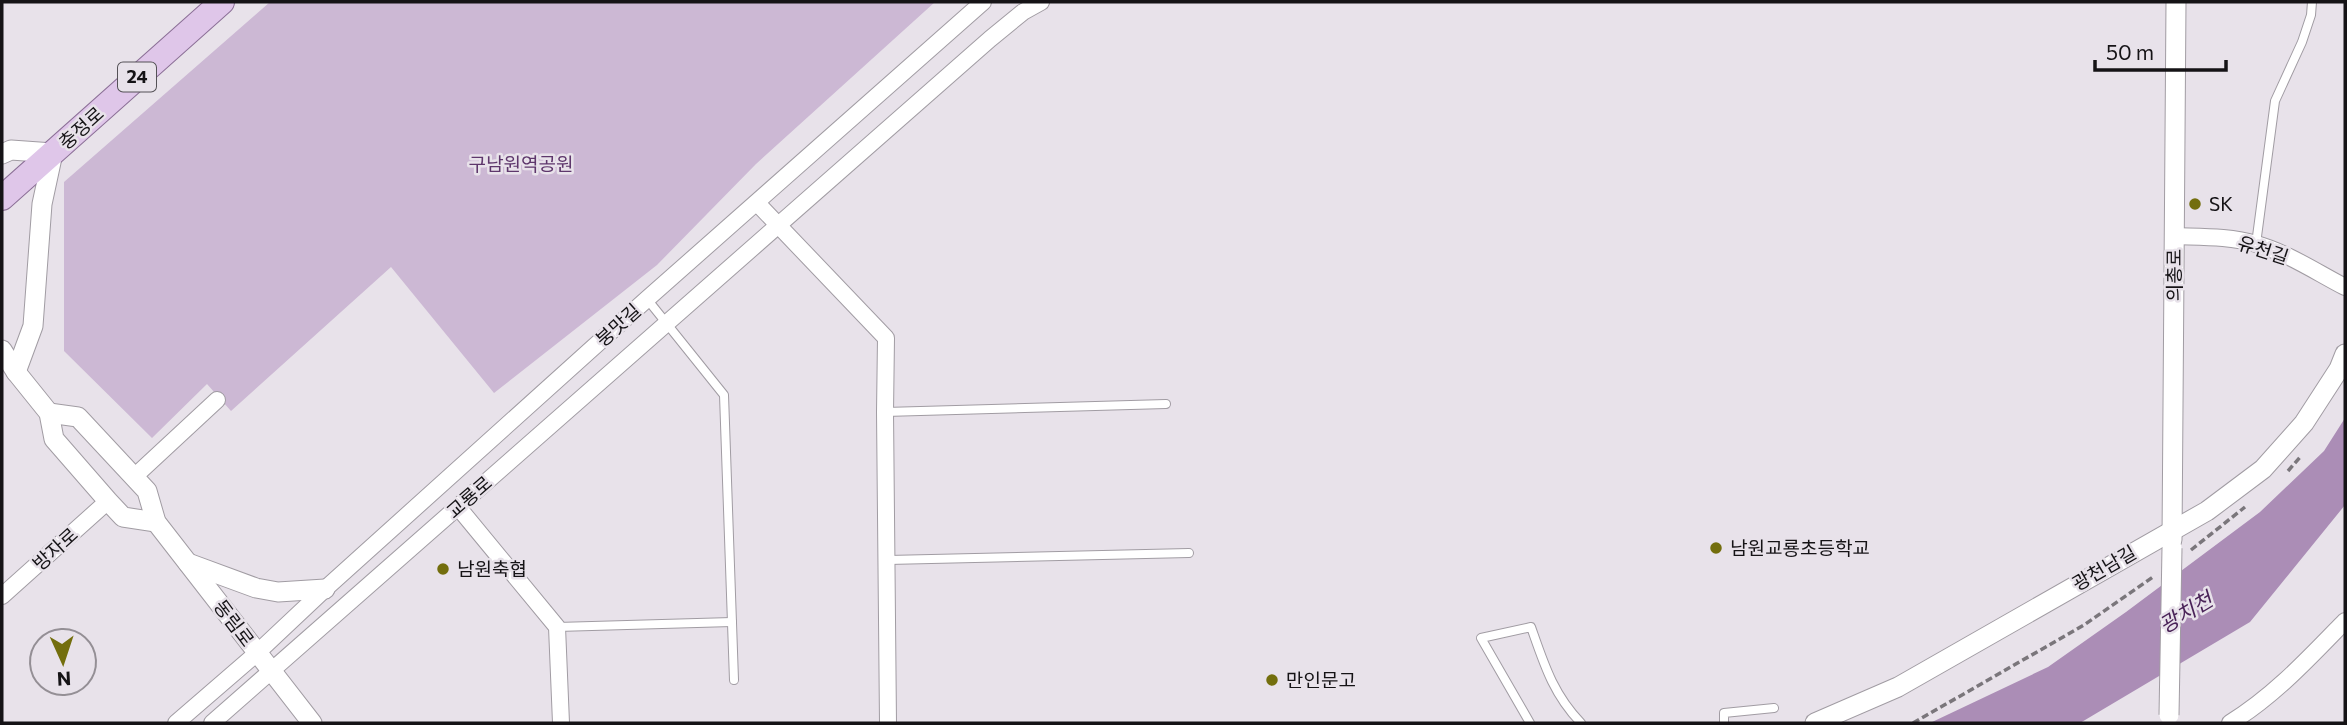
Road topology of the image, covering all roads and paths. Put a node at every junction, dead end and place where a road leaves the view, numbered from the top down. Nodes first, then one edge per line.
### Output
1 (222, 2) edge
2 (983, 2) edge
3 (1041, 2) edge
4 (2176, 2) edge
5 (2312, 2) edge
6 (53, 153) junction
7 (2, 154) edge
8 (2, 198) edge
9 (757, 203) junction
10 (778, 226) junction
11 (2174, 236) junction
12 (2256, 244) junction
13 (2345, 287) edge
14 (647, 299) junction
15 (667, 323) junction
16 (2, 350) edge
17 (2345, 355) edge
18 (9, 368) edge
19 (217, 400) dead end
20 (1166, 404) dead end
21 (49, 412) junction
22 (885, 412) junction
23 (2303, 454) dead end
24 (2286, 472) dead end
25 (134, 477) junction
26 (108, 501) junction
27 (458, 507) junction
28 (2245, 507) dead end
29 (156, 522) junction
30 (2175, 544) junction
31 (1189, 553) dead end
32 (888, 560) junction
33 (188, 563) junction
34 (2161, 571) dead end
35 (325, 589) junction
36 (2, 596) edge
37 (2345, 621) edge
38 (732, 622) junction
39 (557, 627) junction
40 (257, 653) junction
41 (271, 672) junction
42 (734, 680) dead end
43 (1774, 708) dead end
44 (2170, 719) edge
45 (176, 723) edge
46 (212, 723) edge
47 (312, 723) edge
48 (561, 723) edge
49 (888, 723) edge
50 (1530, 723) edge
51 (1581, 723) edge
52 (1724, 723) edge
53 (1815, 723) edge
54 (1913, 723) edge
55 (2230, 723) edge

1 - 6 main road, 충정로 / 24
2 - 9 street, 붕맛길
3 - 10 street, 붕맛길
4 - 11 street, 의총로
5 - 12 lane
6 - 7 street
6 - 8 main road, 충정로 / 24
6 - 18 street
9 - 10 street
9 - 14 street, 붕맛길
10 - 15 street, 붕맛길
10 - 22 street
11 - 12 street, 유천길
11 - 30 street, 의총로
12 - 13 street, 유천길
14 - 15 lane
14 - 35 street, 붕맛길
15 - 27 street, 교룡로
15 - 38 lane
16 - 18 street
17 - 30 street, 광천남길
18 - 21 street
19 - 25 street
20 - 22 lane
21 - 25 street, 동림로
21 - 26 street
22 - 32 street
23 - 24 path
25 - 29 street, 동림로
26 - 29 street
26 - 36 street, 방자로
27 - 39 street
27 - 41 street, 교룡로
28 - 30 path
29 - 33 street, 동림로
30 - 44 street, 의총로, bridge
30 - 53 street, 광천남길
31 - 32 lane
32 - 49 street
33 - 35 street
33 - 40 street, 동림로
34 - 54 path
35 - 40 street, 붕맛길
37 - 55 street
38 - 39 lane
38 - 42 lane
39 - 48 street
40 - 41 street, 동림로
40 - 45 street, 붕맛길
41 - 46 street, 교룡로
41 - 47 street, 동림로
43 - 52 lane
50 - 51 lane

